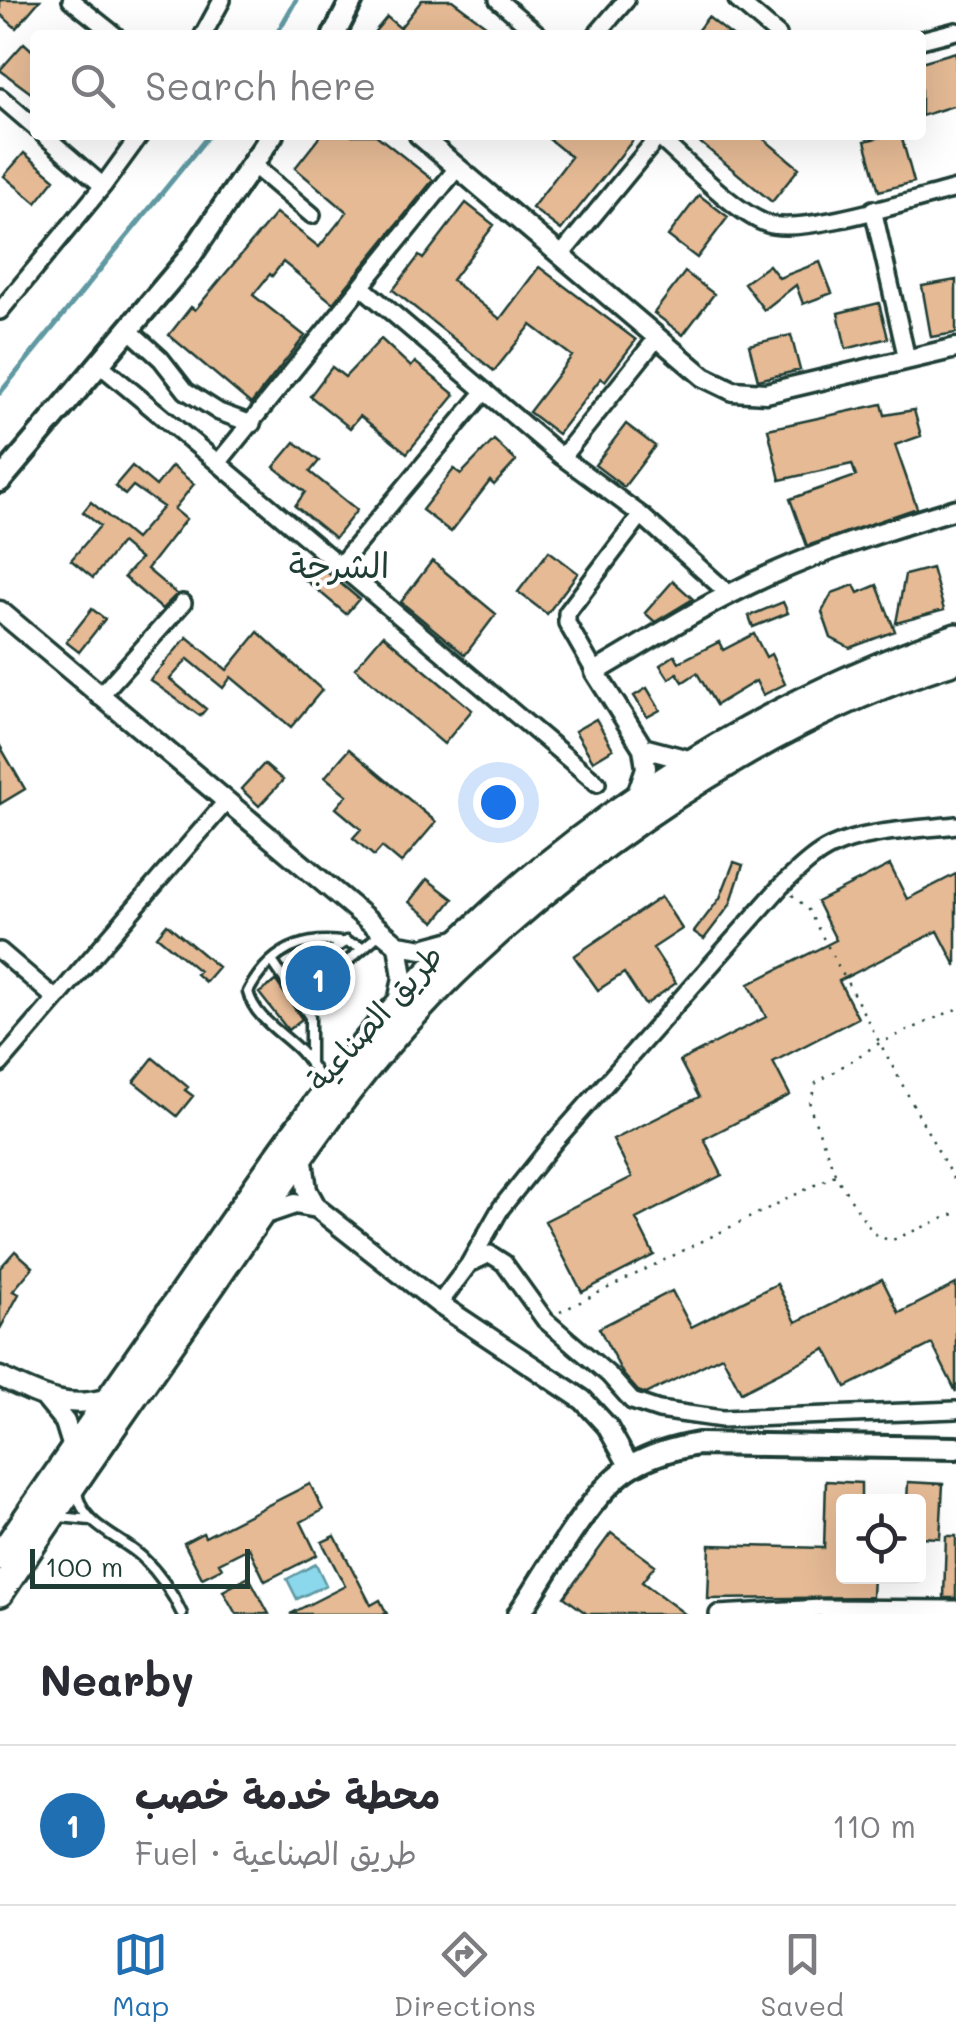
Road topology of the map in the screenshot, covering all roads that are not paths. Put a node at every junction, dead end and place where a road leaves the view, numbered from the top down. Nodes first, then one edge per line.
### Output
1 (71, 0) edge
2 (222, 0) edge
3 (352, 0) edge
4 (498, 0) edge
5 (626, 0) edge
6 (737, 0) edge
7 (109, 30) edge
8 (206, 30) edge
9 (337, 30) edge
10 (532, 30) edge
11 (600, 30) edge
12 (772, 30) edge
13 (956, 31) edge
14 (926, 39) edge
15 (0, 98) edge
16 (30, 124) edge
17 (50, 140) edge
18 (136, 140) edge
19 (269, 140) edge
20 (425, 140) edge
21 (654, 140) edge
22 (662, 140) edge
23 (253, 164) junction
24 (458, 168) junction
25 (104, 186) junction
26 (956, 189) edge
27 (874, 209) junction
28 (312, 215) dead end
29 (561, 255) junction
30 (363, 288) junction
31 (0, 311) edge
32 (129, 330) junction
33 (657, 338) junction
34 (956, 348) edge
35 (907, 360) junction
36 (100, 364) junction
37 (485, 391) junction
38 (252, 424) junction
39 (562, 457) junction
40 (218, 463) junction
41 (0, 480) edge
42 (956, 509) edge
43 (641, 516) junction
44 (339, 566) junction
45 (729, 594) junction
46 (182, 604) dead end
47 (0, 611) edge
48 (956, 637) edge
49 (956, 660) edge
50 (596, 672) junction
51 (99, 697) junction
52 (643, 748) junction
53 (692, 762) junction
54 (597, 783) dead end
55 (636, 796) junction
56 (225, 803) junction
57 (956, 825) edge
58 (383, 931) junction
59 (469, 934) junction
60 (346, 941) junction
61 (398, 945) junction
62 (364, 946) junction
63 (0, 951) edge
64 (272, 962) junction
65 (287, 983) junction
66 (56, 999) junction
67 (300, 1002) junction
68 (396, 1008) junction
69 (0, 1064) edge
70 (310, 1066) junction
71 (326, 1088) junction
72 (302, 1154) junction
73 (317, 1208) junction
74 (259, 1216) junction
75 (469, 1264) junction
76 (440, 1304) junction
77 (0, 1376) edge
78 (111, 1397) junction
79 (45, 1399) junction
80 (956, 1410) edge
81 (956, 1448) edge
82 (74, 1451) junction
83 (630, 1467) junction
84 (76, 1480) junction
85 (49, 1519) junction
86 (90, 1520) junction
87 (0, 1557) edge
88 (0, 1593) edge
89 (956, 1609) edge
90 (847, 1611) edge
91 (182, 1614) edge
92 (519, 1614) edge
93 (718, 1614) edge

1 - 7 street
2 - 8 street
3 - 9 main road
4 - 10 street
5 - 11 street
6 - 12 street
13 - 14 street
15 - 16 street
17 - 25 street
18 - 25 street
19 - 23 main road
20 - 24 street
21 - 29 street
22 - 27 street
23 - 28 street
23 - 32 main road
24 - 29 street
24 - 30 street
25 - 31 street
26 - 27 street
27 - 35 street
29 - 33 street
30 - 37 street
30 - 38 street
32 - 36 main road
32 - 38 street
33 - 35 street
33 - 39 street
34 - 35 street
36 - 40 street
36 - 41 main road
37 - 39 street
37 - 44 street
38 - 40 street
39 - 43 street
40 - 44 street
42 - 45 street
43 - 45 street
43 - 50 street
44 - 54 street
45 - 50 street
46 - 51 street
47 - 51 street
48 - 53 highway, طريق الصناعية
49 - 72 highway, طريق الصناعية
50 - 52 street
51 - 56 street
52 - 53 street
52 - 55 street
53 - 55 highway, طريق الصناعية
55 - 59 highway, طريق الصناعية
56 - 58 street
56 - 66 street
57 - 75 street
58 - 61 street
58 - 62 lane
59 - 61 street
59 - 68 highway, طريق الصناعية
60 - 62 lane
60 - 64 lane
60 - 65 lane
61 - 68 street
62 - 67 lane
63 - 66 street
64 - 65 lane
64 - 70 lane
65 - 67 lane
66 - 69 street
67 - 70 lane
68 - 71 highway, طريق الصناعية
70 - 71 lane
71 - 78 highway, طريق الصناعية
72 - 73 street
72 - 74 highway, طريق الصناعية
73 - 74 street
73 - 76 street
74 - 84 highway, طريق الصناعية
75 - 76 street
75 - 80 street
76 - 83 street
77 - 79 street
78 - 79 street
78 - 82 highway, طريق الصناعية
79 - 82 street
81 - 83 main road
82 - 87 highway, طريق الصناعية
83 - 92 main road
84 - 85 highway, طريق الصناعية
84 - 86 lane
85 - 86 lane
85 - 88 highway, طريق الصناعية
86 - 91 lane
89 - 90 street
90 - 93 street

